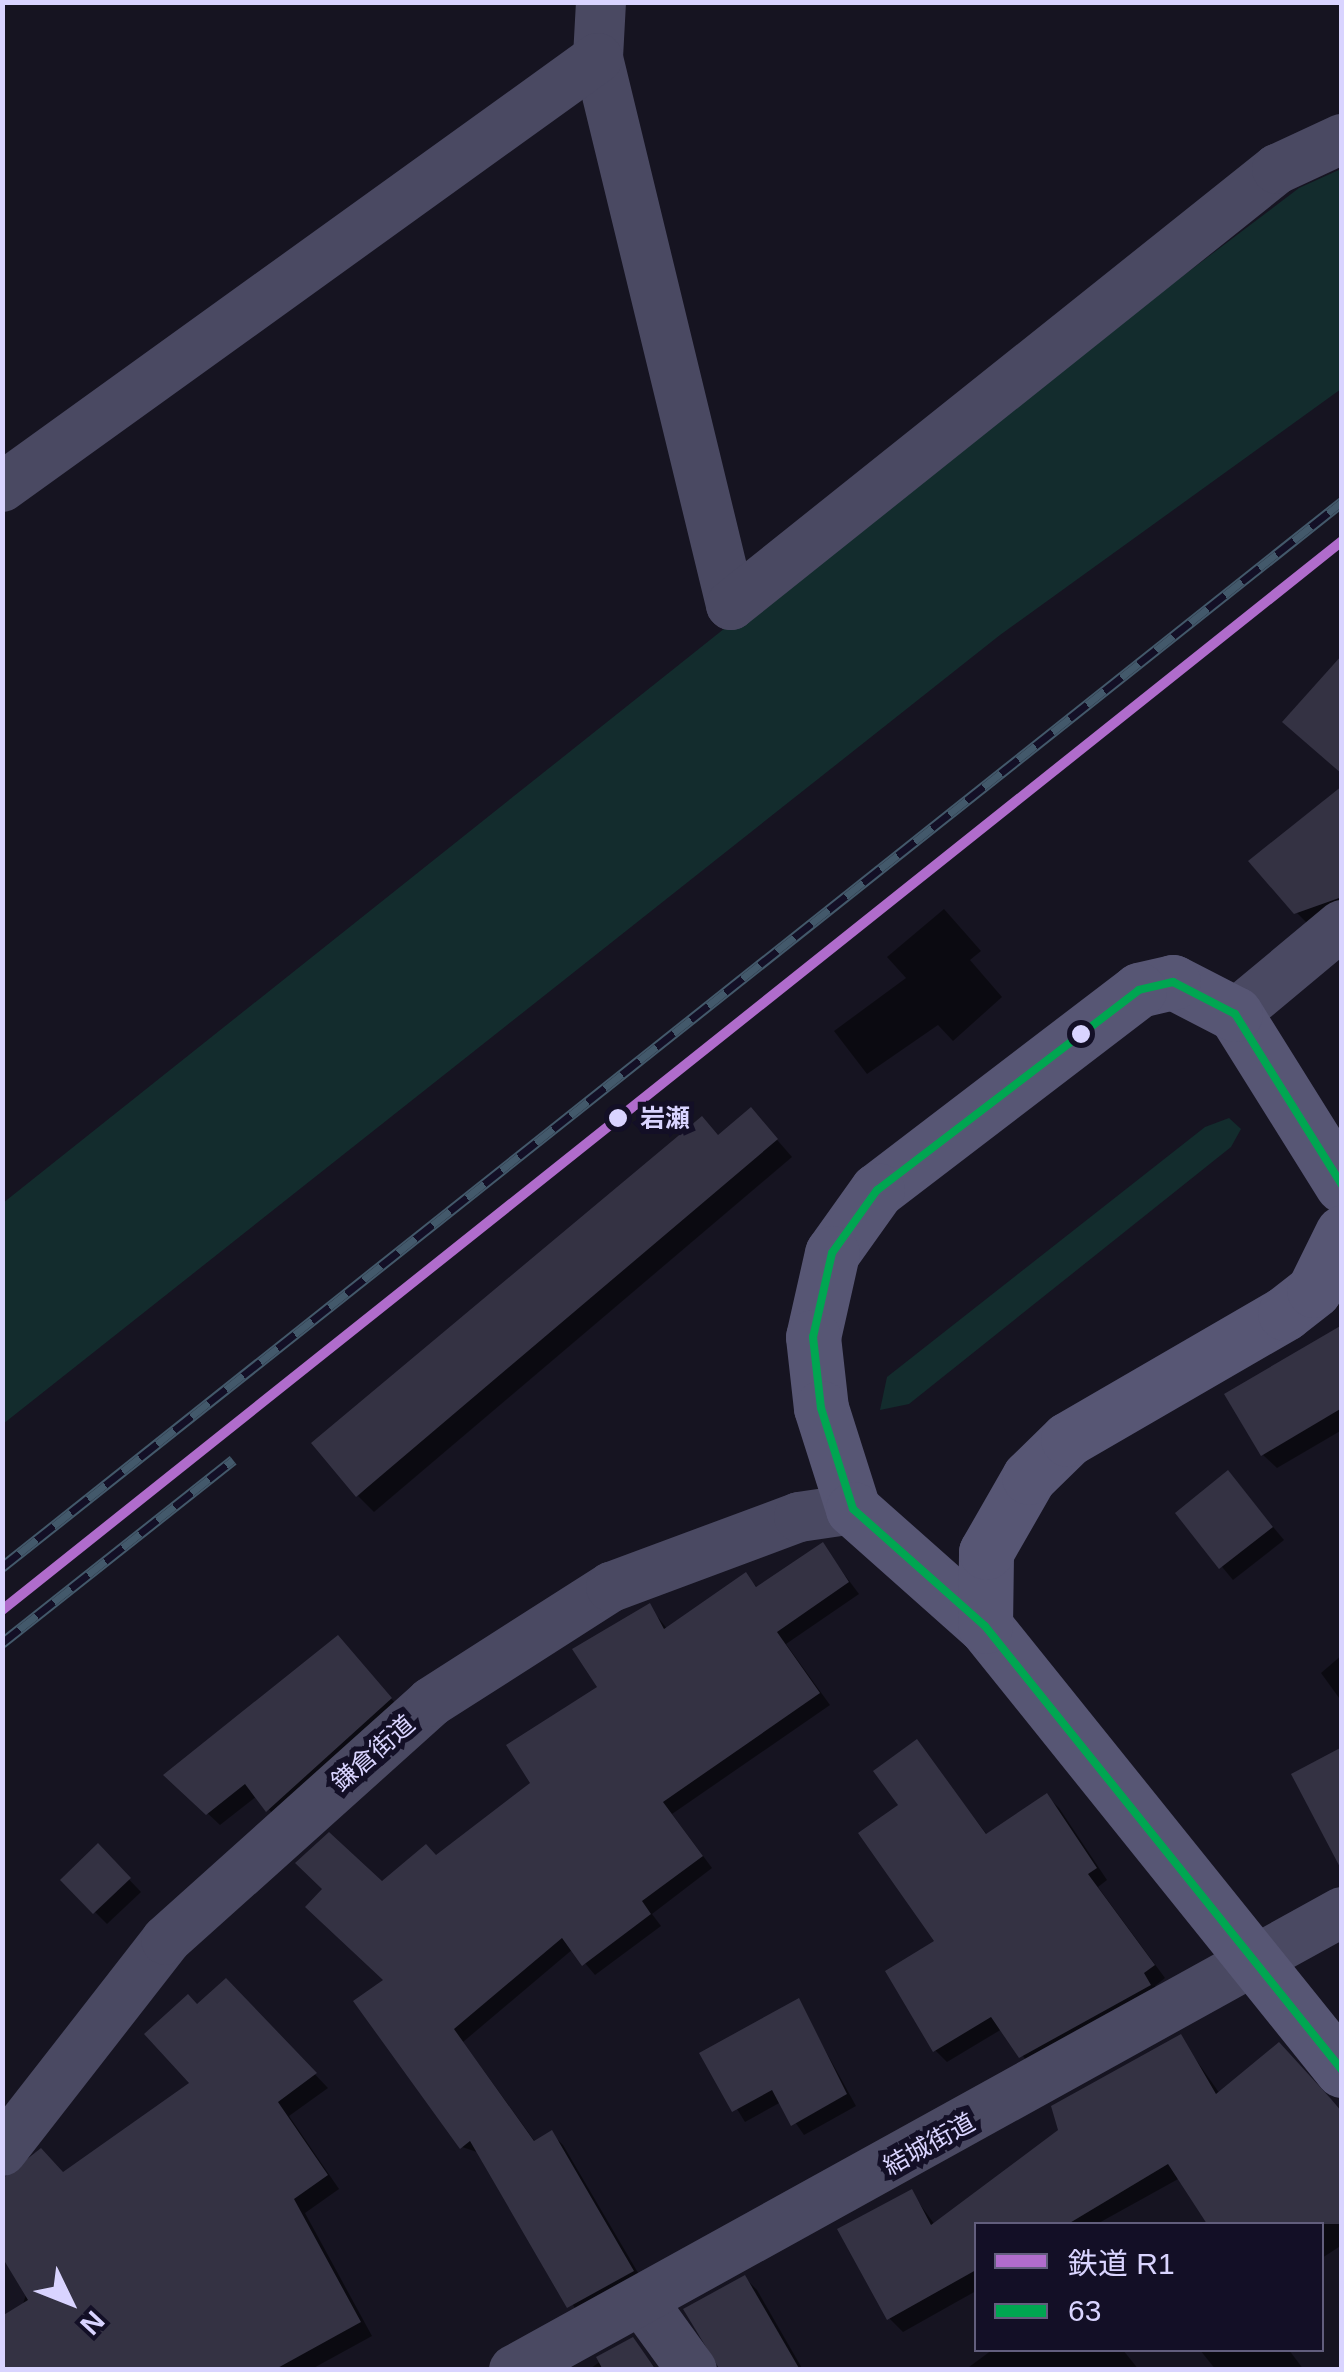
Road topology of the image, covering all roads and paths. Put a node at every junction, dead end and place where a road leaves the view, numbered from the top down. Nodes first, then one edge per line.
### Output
1 (600, 2) edge
2 (598, 58) junction
3 (1342, 138) edge
4 (2, 487) edge
5 (1342, 925) edge
6 (1235, 1014) junction
7 (1342, 1185) edge
8 (1342, 1233) edge
9 (1328, 1284) edge
10 (853, 1509) junction
11 (985, 1626) junction
12 (1342, 1912) edge
13 (1257, 1964) junction
14 (1342, 2070) edge
15 (2, 2151) edge
16 (642, 2302) junction
17 (514, 2370) edge
18 (692, 2370) edge

1 - 2 street
2 - 3 street
2 - 4 street
5 - 6 street
6 - 7 street
6 - 10 street
8 - 9 street
9 - 11 street
10 - 11 street
10 - 15 street, 鎌倉街道
11 - 13 street
12 - 13 street, 結城街道
13 - 14 street
13 - 16 street, 結城街道
16 - 17 street, 結城街道
16 - 18 street

